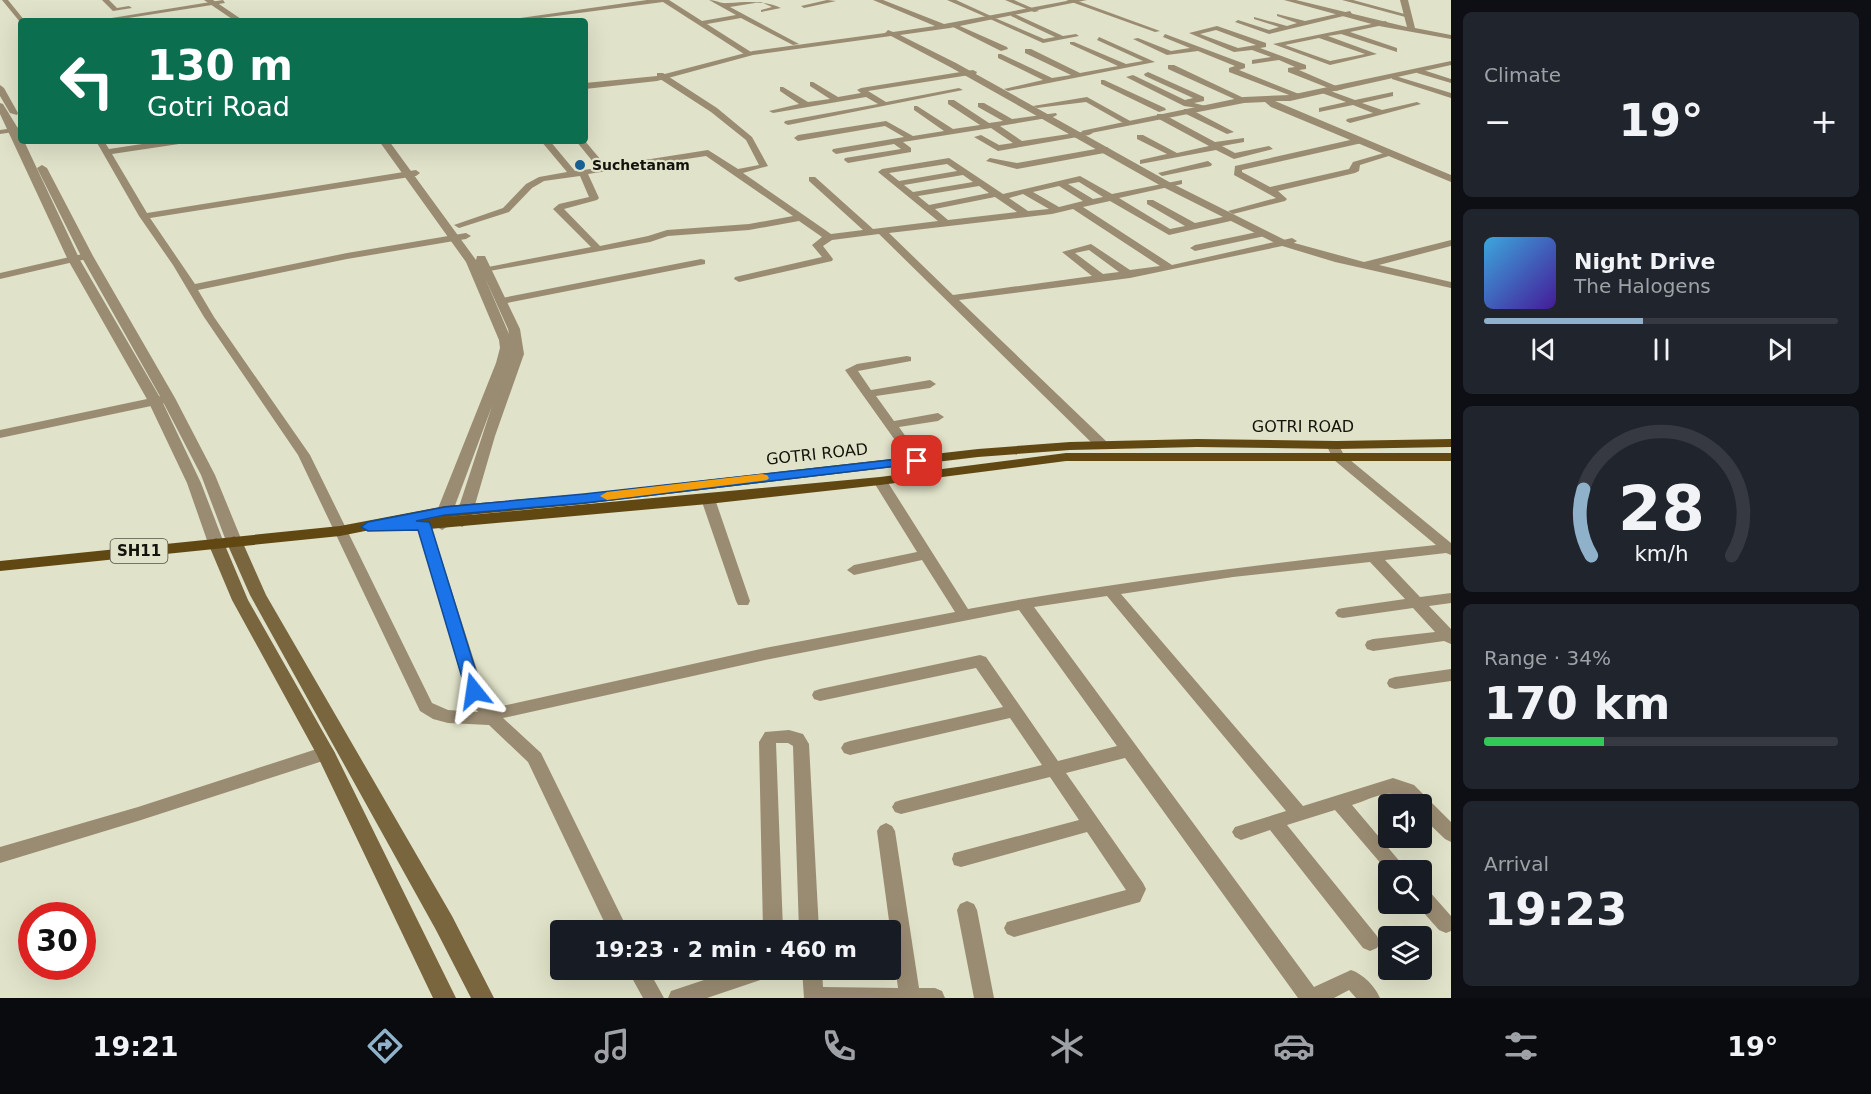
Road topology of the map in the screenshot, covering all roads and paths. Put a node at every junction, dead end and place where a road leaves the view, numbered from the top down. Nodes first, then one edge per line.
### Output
1 (5, 0) edge
2 (663, 0) edge
3 (712, 0) edge
4 (763, 0) edge
5 (809, 0) edge
6 (830, 0) edge
7 (877, 0) edge
8 (884, 0) edge
9 (950, 0) edge
10 (1008, 0) edge
11 (1034, 0) edge
12 (1083, 0) edge
13 (1288, 0) edge
14 (1299, 0) edge
15 (1345, 0) edge
16 (1404, 0) edge
17 (216, 1) edge
18 (1071, 1) edge
19 (168, 2) dead end
20 (103, 3) edge
21 (818, 4) junction
22 (1018, 4) junction
23 (724, 6) junction
24 (804, 6) dead end
25 (1119, 7) dead end
26 (1034, 10) junction
27 (763, 11) dead end
28 (1099, 11) junction
29 (1013, 15) junction
30 (1143, 15) dead end
31 (1279, 15) dead end
32 (1344, 15) junction
33 (743, 16) junction
34 (1408, 16) junction
35 (20, 18) edge
36 (117, 18) joint
37 (236, 18) edge
38 (243, 18) edge
39 (527, 18) edge
40 (991, 18) junction
41 (1256, 18) dead end
42 (1123, 19) junction
43 (1238, 22) dead end
44 (700, 23) junction
45 (1164, 24) dead end
46 (1305, 24) junction
47 (1378, 24) junction
48 (946, 25) junction
49 (1147, 28) junction
50 (1287, 28) junction
51 (1412, 29) junction
52 (1157, 31) dead end
53 (1341, 31) junction
54 (890, 33) junction
55 (1451, 35) edge
56 (1165, 36) dead end
57 (1320, 36) junction
58 (1063, 39) junction
59 (1098, 39) dead end
60 (1136, 39) dead end
61 (795, 44) junction
62 (1253, 48) junction
63 (1199, 49) junction
64 (1394, 50) dead end
65 (1028, 51) dead end
66 (747, 52) junction
67 (1279, 58) junction
68 (1256, 62) dead end
69 (1451, 63) edge
70 (1171, 67) dead end
71 (1126, 68) junction
72 (1420, 71) junction
73 (968, 72) junction
74 (1148, 74) dead end
75 (661, 76) junction
76 (1080, 76) junction
77 (937, 77) junction
78 (1130, 77) dead end
79 (1395, 77) junction
80 (1051, 81) junction
81 (1451, 81) edge
82 (1104, 82) dead end
83 (588, 84) edge
84 (813, 84) dead end
85 (1177, 87) junction
86 (0, 88) edge
87 (783, 89) dead end
88 (1008, 89) junction
89 (1339, 89) junction
90 (1160, 91) junction
91 (1325, 91) junction
92 (868, 94) junction
93 (1390, 94) dead end
94 (1133, 96) junction
95 (1300, 96) junction
96 (1451, 96) edge
97 (1267, 99) junction
98 (837, 100) junction
99 (1244, 100) junction
100 (951, 102) dead end
101 (1354, 102) junction
102 (1417, 104) dead end
103 (806, 105) junction
104 (885, 105) junction
105 (981, 105) dead end
106 (0, 106) edge
107 (1037, 106) junction
108 (1185, 107) junction
109 (917, 108) dead end
110 (1322, 110) dead end
111 (773, 111) dead end
112 (1161, 113) junction
113 (1381, 113) junction
114 (1048, 115) junction
115 (1350, 121) dead end
116 (1011, 122) junction
117 (1128, 122) junction
118 (788, 123) dead end
119 (18, 126) edge
120 (990, 126) junction
121 (18, 127) edge
122 (18, 128) edge
123 (0, 132) edge
124 (952, 132) junction
125 (1230, 132) dead end
126 (1084, 133) junction
127 (816, 135) junction
128 (978, 137) dead end
129 (1140, 137) dead end
130 (798, 138) dead end
131 (911, 138) junction
132 (1241, 140) dead end
133 (896, 141) junction
134 (1359, 141) junction
135 (27, 144) edge
136 (29, 144) edge
137 (102, 144) edge
138 (159, 144) edge
139 (387, 144) edge
140 (394, 144) edge
141 (548, 144) edge
142 (583, 144) edge
143 (1022, 145) junction
144 (1215, 146) junction
145 (1269, 149) dead end
146 (1107, 150) junction
147 (836, 151) junction
148 (107, 152) junction
149 (1391, 154) junction
150 (1175, 156) junction
151 (848, 160) junction
152 (990, 161) dead end
153 (1143, 162) junction
154 (1208, 164) dead end
155 (860, 169) dead end
156 (605, 170) junction
157 (738, 172) junction
158 (964, 172) junction
159 (1162, 173) junction
160 (412, 174) junction
161 (578, 174) junction
162 (812, 179) dead end
163 (1451, 179) edge
164 (1179, 182) junction
165 (980, 183) junction
166 (1060, 183) junction
167 (897, 184) junction
168 (1167, 185) junction
169 (1270, 190) junction
170 (1024, 191) junction
171 (911, 195) junction
172 (998, 195) junction
173 (1109, 197) junction
174 (1090, 202) junction
175 (1150, 202) dead end
176 (1074, 206) junction
177 (927, 208) junction
178 (1058, 210) junction
179 (1026, 214) junction
180 (1233, 215) junction
181 (144, 216) junction
182 (803, 218) junction
183 (946, 223) junction
184 (1193, 226) junction
185 (877, 232) junction
186 (460, 233) junction
187 (1262, 234) junction
188 (829, 237) junction
189 (1287, 242) junction
190 (1451, 243) edge
191 (1195, 248) dead end
192 (598, 249) junction
193 (1451, 249) edge
194 (80, 258) junction
195 (701, 262) dead end
196 (1376, 266) junction
197 (1170, 268) junction
198 (488, 270) junction
199 (1130, 275) junction
200 (0, 276) edge
201 (739, 279) dead end
202 (1103, 279) junction
203 (1451, 279) edge
204 (1451, 285) edge
205 (191, 288) junction
206 (952, 298) junction
207 (502, 301) junction
208 (907, 359) dead end
209 (930, 384) dead end
210 (868, 394) junction
211 (168, 398) junction
212 (155, 401) junction
213 (938, 417) dead end
214 (890, 424) junction
215 (0, 434) edge
216 (1451, 443) edge
217 (1102, 445) junction
218 (1335, 451) junction
219 (1451, 456) edge
220 (917, 461) junction
221 (880, 481) junction
222 (708, 499) junction
223 (464, 516) junction
224 (444, 518) junction
225 (424, 526) junction
226 (368, 527) junction
227 (340, 531) junction
228 (225, 542) junction
229 (1450, 549) edge
230 (924, 555) junction
231 (1374, 557) junction
232 (0, 566) edge
233 (854, 570) dead end
234 (1112, 592) junction
235 (1451, 598) edge
236 (743, 601) dead end
237 (1417, 603) junction
238 (1023, 604) junction
239 (1343, 613) dead end
240 (964, 615) junction
241 (1450, 636) edge
242 (1373, 645) dead end
243 (1451, 675) edge
244 (1395, 683) dead end
245 (820, 696) dead end
246 (1013, 711) junction
247 (491, 717) junction
248 (850, 748) dead end
249 (1129, 750) junction
250 (326, 753) junction
251 (1053, 769) junction
252 (1411, 794) edge
253 (1338, 802) junction
254 (901, 807) dead end
255 (1299, 814) junction
256 (1432, 814) edge
257 (1275, 822) junction
258 (1091, 825) junction
259 (886, 831) dead end
260 (1241, 832) dead end
261 (1451, 834) edge
262 (0, 855) edge
263 (961, 859) dead end
264 (1389, 860) edge
265 (1432, 908) edge
266 (967, 910) dead end
267 (613, 920) edge
268 (772, 920) edge
269 (809, 920) edge
270 (1446, 924) dead end
271 (1014, 928) dead end
272 (1370, 942) dead end
273 (643, 980) edge
274 (732, 980) edge
275 (813, 980) edge
276 (445, 998) edge
277 (483, 998) edge
278 (654, 998) edge
279 (678, 998) edge
280 (814, 998) edge
281 (910, 998) edge
282 (935, 998) edge
283 (984, 998) edge
284 (1311, 998) edge
285 (1370, 998) edge

1 - 35 street
2 - 39 street
2 - 44 street
3 - 23 street
4 - 23 street
4 - 27 street
5 - 21 street
6 - 21 street
7 - 48 street
8 - 48 street
9 - 40 street
10 - 22 street
11 - 22 street
12 - 18 street
13 - 32 street
14 - 32 street
15 - 34 street
16 - 34 street
17 - 36 street
17 - 37 street
17 - 38 street
18 - 26 street
18 - 28 street
19 - 20 street
20 - 36 street
21 - 24 street
22 - 26 street
23 - 33 street
25 - 28 street
26 - 29 street
26 - 40 street
28 - 42 street
29 - 40 street
29 - 58 street
30 - 42 street
31 - 46 street
32 - 46 street
32 - 47 street
33 - 44 street
33 - 61 street
34 - 51 street
40 - 48 street
40 - 58 street
41 - 50 street
42 - 49 street
43 - 50 street
44 - 66 street
45 - 49 street
46 - 50 street
47 - 51 street
47 - 53 street
48 - 54 street
48 - 80 street
49 - 52 street
51 - 55 street
53 - 57 street
53 - 64 street
54 - 61 street
54 - 73 street
54 - 75 street
56 - 63 street
57 - 57 street
58 - 71 street
59 - 71 street
60 - 63 street
61 - 66 street
62 - 62 street
62 - 67 street
63 - 95 street
65 - 76 street
66 - 75 street
67 - 68 street
67 - 89 street
69 - 72 street
70 - 99 street
71 - 76 street
72 - 79 street
72 - 81 street
73 - 77 street
73 - 88 street
73 - 114 street
74 - 85 street
75 - 83 street
75 - 157 street
76 - 80 street
77 - 92 street
77 - 104 street
78 - 90 street
79 - 89 street
79 - 96 street
80 - 88 street
82 - 94 street
84 - 98 street
85 - 90 street
85 - 108 street
86 - 119 street
87 - 103 street
88 - 107 street
89 - 91 street
90 - 94 street
90 - 108 street
91 - 95 street
91 - 101 street
92 - 98 street
92 - 104 street
93 - 101 street
94 - 112 street
95 - 97 street
97 - 99 street
97 - 134 street
98 - 103 street
99 - 108 street
100 - 120 street
101 - 110 street
101 - 113 street
102 - 113 street
103 - 111 street
104 - 118 street
105 - 116 street
106 - 121 street
107 - 114 street
107 - 117 street
108 - 112 street
108 - 125 street
109 - 124 street
112 - 117 street
112 - 144 street
113 - 115 street
114 - 116 street
114 - 126 street
116 - 120 street
117 - 126 street
120 - 124 street
120 - 143 street
122 - 123 street
124 - 131 street
126 - 143 street
126 - 146 street
126 - 153 street
127 - 130 street
127 - 131 street
127 - 147 street
128 - 143 street
129 - 150 street
131 - 133 street
132 - 144 street
133 - 147 street
133 - 151 street
134 - 149 street
134 - 169 street
135 - 194 street
136 - 194 street
137 - 148 street
138 - 148 street
139 - 160 street
140 - 160 street
141 - 161 street
142 - 156 street
144 - 145 street
144 - 150 street
146 - 152 street
146 - 168 street
147 - 151 street
148 - 181 street
149 - 163 street
149 - 169 street
150 - 153 street
151 - 155 street
153 - 159 street
154 - 159 street
156 - 157 street
156 - 161 street
157 - 182 street
158 - 165 street
158 - 167 street
158 - 167 street
159 - 164 street
160 - 181 street
160 - 186 street
161 - 186 street
161 - 192 street
162 - 185 street
164 - 168 street
164 - 180 street
165 - 171 street
165 - 172 street
166 - 170 street
166 - 173 street
166 - 174 street
167 - 171 street
168 - 173 street
168 - 180 street
169 - 180 street
170 - 172 street
170 - 178 street
171 - 177 street
172 - 177 street
172 - 179 street
173 - 174 street
173 - 184 street
174 - 176 street
175 - 184 street
176 - 178 street
176 - 197 street
177 - 183 street
178 - 179 street
179 - 183 street
180 - 184 street
180 - 187 street
180 - 189 street
181 - 205 street
182 - 188 street
182 - 192 street
183 - 185 street
185 - 188 street
185 - 206 street
186 - 198 street
186 - 205 street
186 - 224 street
187 - 189 street
187 - 191 street
188 - 201 street
189 - 196 street
189 - 197 street
190 - 196 street
192 - 198 street
193 - 196 street
194 - 200 street
194 - 211 street
194 - 212 street
195 - 207 street
196 - 203 street
196 - 204 street
197 - 199 street
198 - 207 street
199 - 202 street
199 - 202 street
202 - 206 street
205 - 227 street
206 - 217 street
207 - 223 street
208 - 210 street
209 - 210 street
210 - 214 street
211 - 212 street
211 - 228 street
212 - 215 street
212 - 228 street
213 - 214 street
214 - 220 street
216 - 218 main road, GOTRI ROAD / SH11
217 - 218 main road, GOTRI ROAD / SH11
217 - 220 main road, GOTRI ROAD / SH11
218 - 219 main road, GOTRI ROAD / SH11
218 - 221 main road, GOTRI ROAD / SH11
218 - 229 street
220 - 223 main road, GOTRI ROAD / SH11
221 - 222 main road, GOTRI ROAD / SH11
221 - 230 street
222 - 223 main road, GOTRI ROAD / SH11
222 - 236 street
223 - 224 main road, GOTRI ROAD / SH11
224 - 225 main road, GOTRI ROAD / SH11
224 - 226 main road, GOTRI ROAD / SH11
225 - 226 main road, GOTRI ROAD / SH11
225 - 247 street
226 - 227 main road, GOTRI ROAD / SH11
227 - 228 main road, GOTRI ROAD / SH11
227 - 247 street
228 - 232 main road, SH11
228 - 250 main road
228 - 277 main road
229 - 231 street
230 - 233 street
230 - 240 street
231 - 234 street
231 - 237 street
234 - 238 street
234 - 255 street
235 - 237 street
237 - 239 street
237 - 241 street
238 - 240 street
238 - 249 street
240 - 247 street
241 - 242 street
243 - 244 street
245 - 246 street
246 - 248 street
246 - 251 street
247 - 267 street
249 - 251 street
249 - 284 street
250 - 262 street
250 - 276 main road
251 - 254 street
251 - 258 street
252 - 253 street
253 - 255 street
253 - 264 street
255 - 257 street
256 - 261 street
257 - 260 street
257 - 272 street
258 - 263 street
258 - 271 street
259 - 281 street
265 - 270 street
266 - 283 street
268 - 269 street
273 - 278 street
274 - 279 street
275 - 280 street
280 - 281 street
281 - 282 street
284 - 285 street

